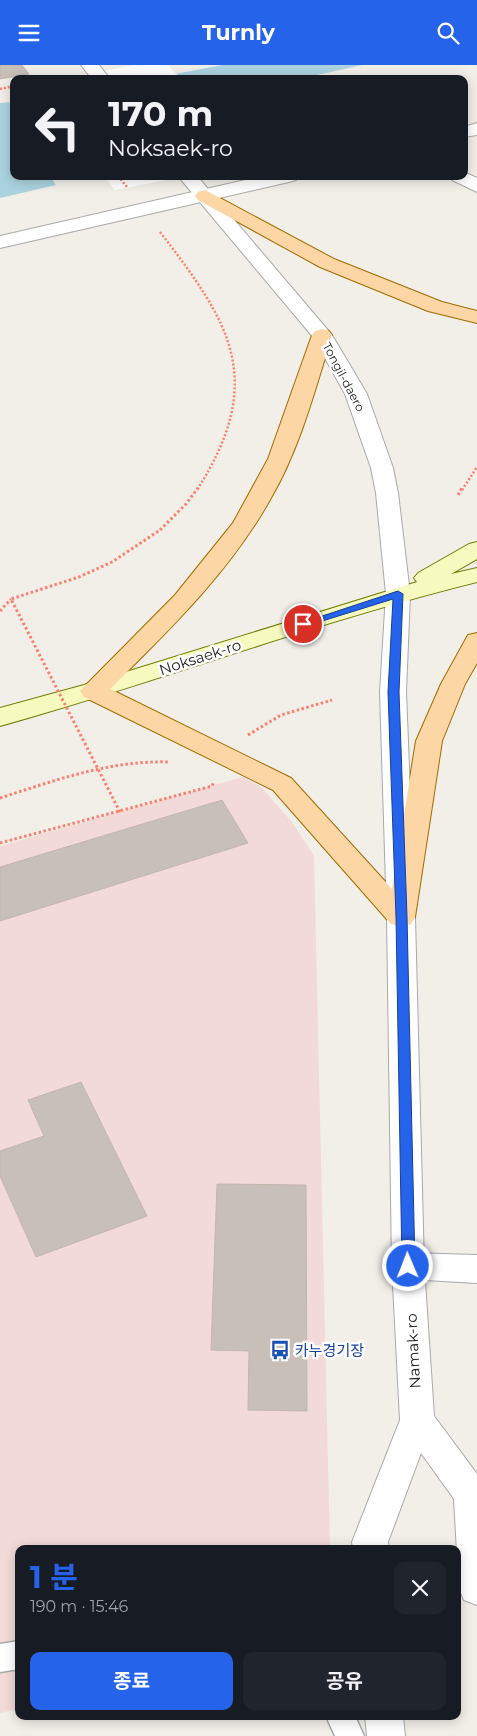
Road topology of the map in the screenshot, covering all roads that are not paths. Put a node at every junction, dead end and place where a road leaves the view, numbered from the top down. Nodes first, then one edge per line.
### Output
1 (191, 180) edge
2 (272, 180) edge
3 (205, 196) junction
4 (0, 242) edge
5 (477, 317) edge
6 (322, 335) junction
7 (477, 549) edge
8 (477, 575) edge
9 (398, 594) junction
10 (477, 641) edge
11 (93, 691) junction
12 (0, 717) edge
13 (401, 917) junction
14 (408, 1266) junction
15 (477, 1269) edge
16 (417, 1420) junction
17 (367, 1545) edge
18 (477, 1588) edge
19 (15, 1656) edge
20 (0, 1658) edge
21 (342, 1720) edge
22 (384, 1720) edge
23 (350, 1736) edge
24 (386, 1736) edge

1 - 3 street, Tongil-daero
2 - 3 street
3 - 4 street
3 - 5 main road
3 - 6 street, Tongil-daero
6 - 9 street, Tongil-daero
6 - 11 main road
7 - 9 main road, Noksaek-ro
8 - 9 main road, Noksaek-ro
9 - 11 main road, Noksaek-ro
9 - 13 street, Namak-ro
10 - 13 main road
11 - 12 main road, Noksaek-ro
11 - 13 main road
13 - 14 street, Namak-ro
14 - 15 street
14 - 16 street, Namak-ro
16 - 17 street, Namak-ro
16 - 18 street
19 - 20 lane
21 - 23 lane
22 - 24 street

